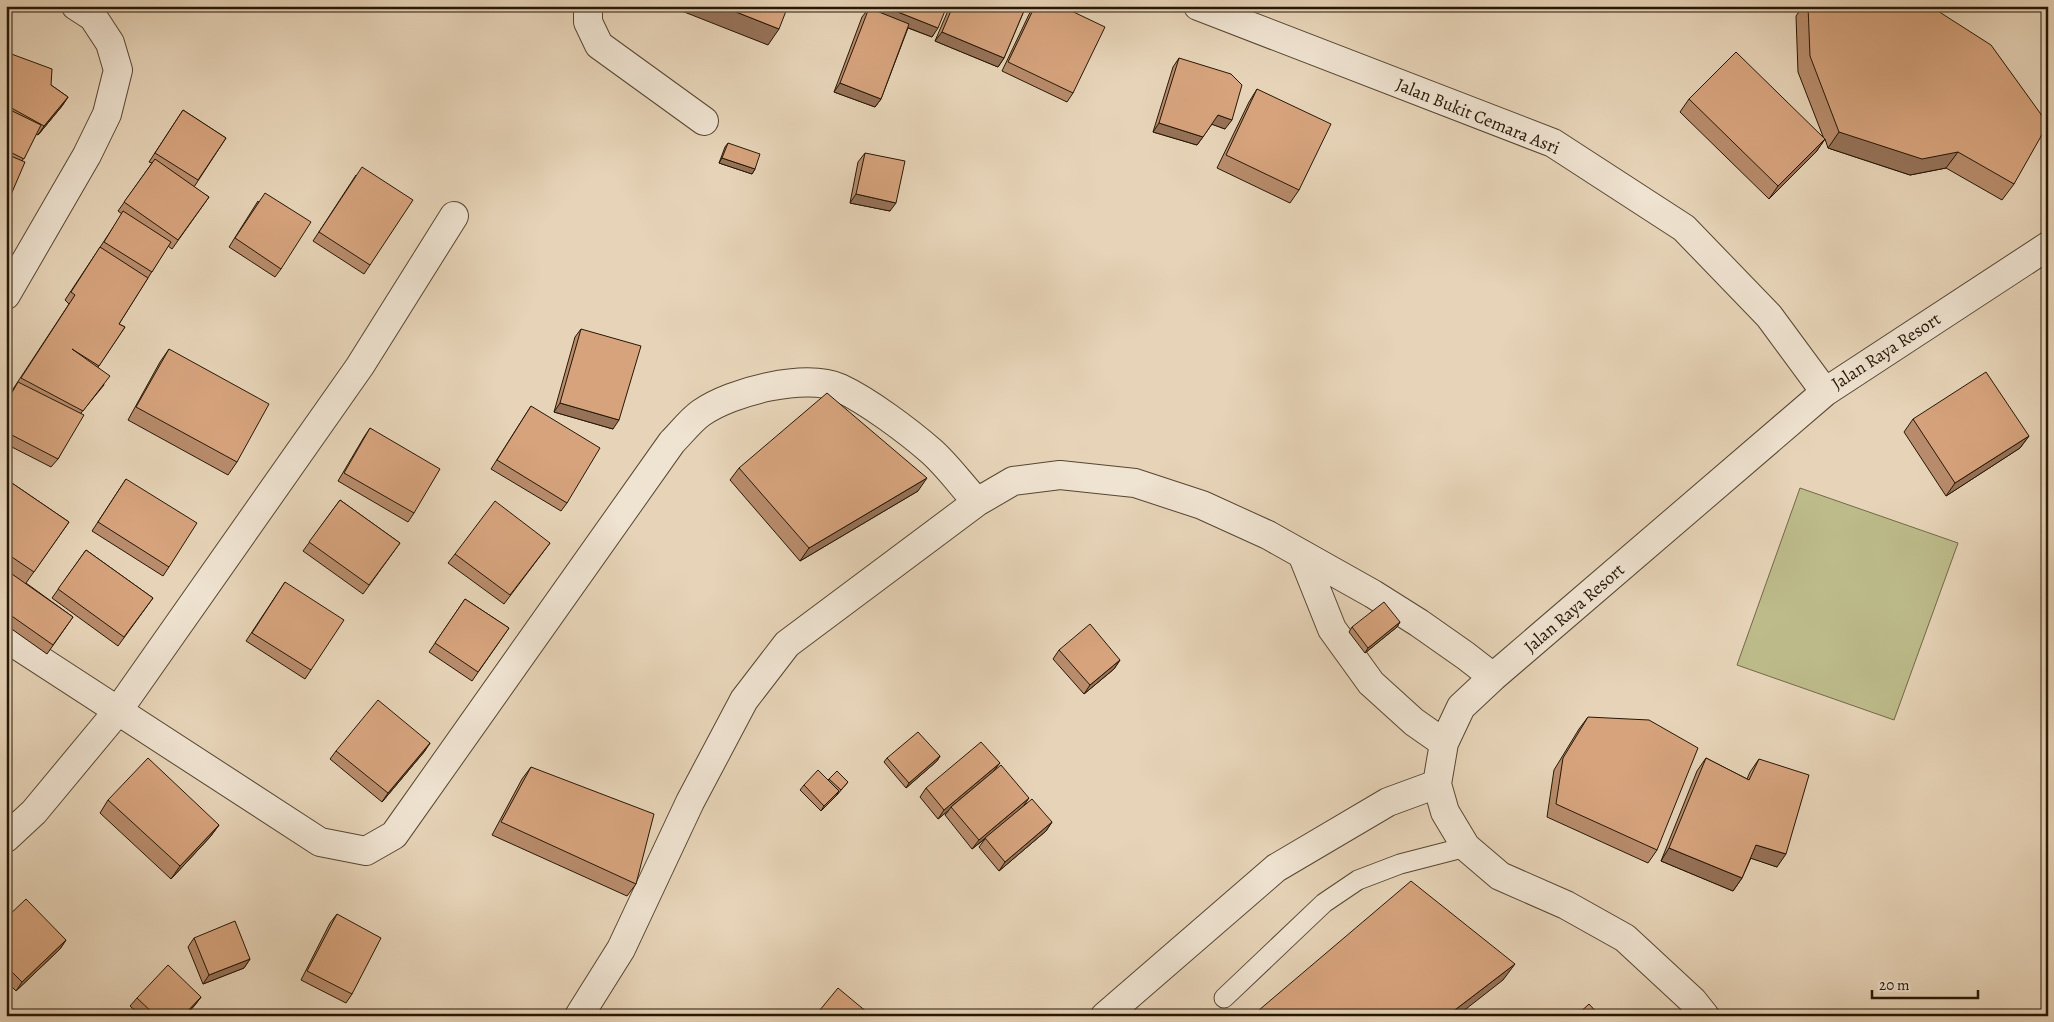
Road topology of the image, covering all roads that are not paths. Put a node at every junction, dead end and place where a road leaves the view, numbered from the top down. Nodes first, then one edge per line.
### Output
1 (76, 6) edge
2 (588, 6) edge
3 (1198, 6) edge
4 (704, 121) dead end
5 (454, 216) dead end
6 (2048, 246) edge
7 (6, 295) edge
8 (1825, 392) junction
9 (977, 502) junction
10 (1302, 554) junction
11 (6, 638) edge
12 (1493, 677) junction
13 (117, 712) junction
14 (1444, 743) junction
15 (1437, 784) junction
16 (6, 838) edge
17 (1466, 847) junction
18 (1224, 998) dead end
19 (579, 1016) edge
20 (1105, 1016) edge
21 (1705, 1016) edge

1 - 7 street
2 - 4 street
3 - 8 street, Jalan Bukit Cemara Asri
5 - 13 street
6 - 8 street, Jalan Raya Resort
8 - 12 street, Jalan Raya Resort
9 - 10 street
9 - 13 street
9 - 19 street
10 - 12 street
10 - 14 street
11 - 13 street
12 - 14 street, Jalan Raya Resort
13 - 16 street
14 - 15 street, Jalan Raya Resort
15 - 17 street, Jalan Raya Resort
15 - 20 street
17 - 18 lane
17 - 21 street, Jalan Raya Resort

